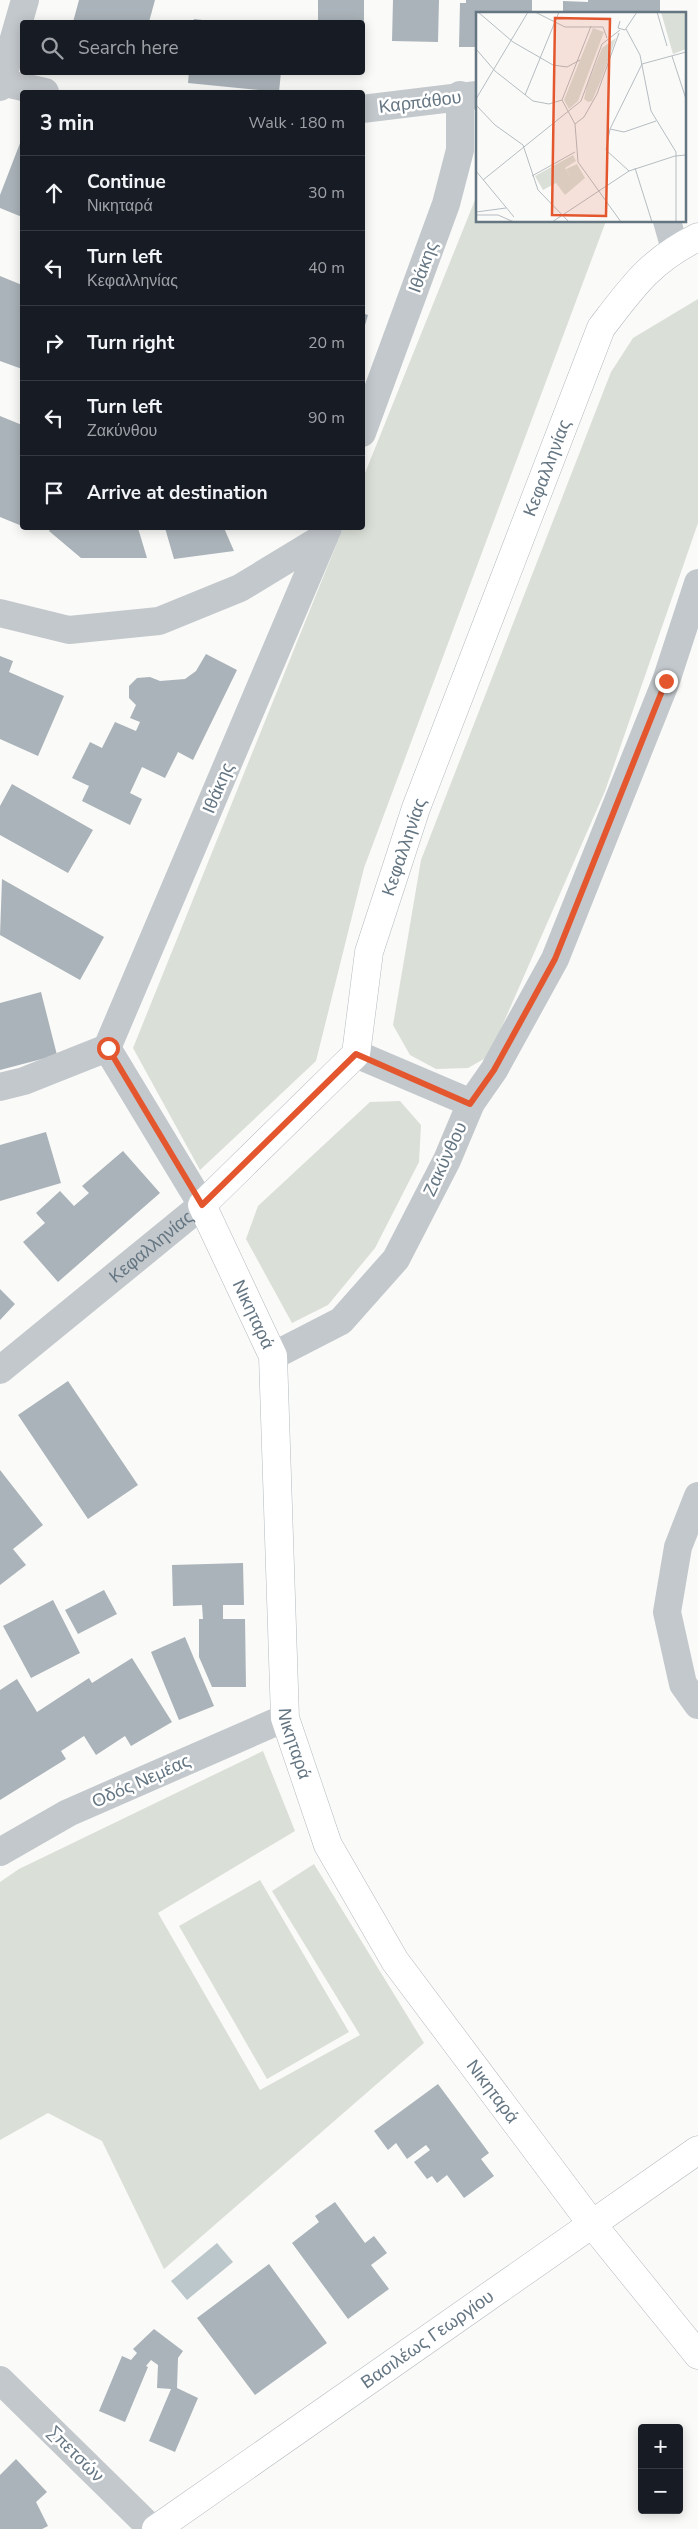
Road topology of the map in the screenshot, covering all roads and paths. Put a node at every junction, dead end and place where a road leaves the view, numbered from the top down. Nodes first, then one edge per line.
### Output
1 (25, 0) edge
2 (1, 84) edge
3 (34, 90) edge
4 (468, 95) edge
5 (365, 109) edge
6 (668, 222) edge
7 (686, 243) edge
8 (365, 425) edge
9 (326, 532) edge
10 (698, 583) edge
11 (0, 613) edge
12 (108, 1048) junction
13 (356, 1054) junction
14 (0, 1086) edge
15 (470, 1104) junction
16 (202, 1205) junction
17 (273, 1356) junction
18 (0, 1370) edge
19 (698, 1496) edge
20 (698, 1705) edge
21 (285, 1718) junction
22 (0, 1852) edge
23 (698, 2150) edge
24 (592, 2224) junction
25 (698, 2355) edge
26 (0, 2380) edge
27 (152, 2529) edge
28 (156, 2529) edge

1 - 2 street
2 - 3 street
4 - 5 street, Καρπάθου
4 - 8 street, Ιθάκης
6 - 7 street
7 - 13 street, Κεφαλληνίας
9 - 11 street
9 - 12 street, Ιθάκης
10 - 15 street, Ζακύνθου
12 - 14 street
12 - 16 street, Νικηταρά
13 - 15 street
13 - 16 street, Κεφαλληνίας
15 - 17 street, Ζακύνθου
16 - 17 street, Νικηταρά
16 - 18 street, Κεφαλληνίας
17 - 21 street, Νικηταρά
19 - 20 street
21 - 22 street, Οδóς Νεμέας
21 - 24 street, Νικηταρά
23 - 24 street, Βασιλέως Γεωργίου
24 - 25 street, Νικηταρά
24 - 28 street, Βασιλέως Γεωργίου
26 - 27 street, Σπετσών

